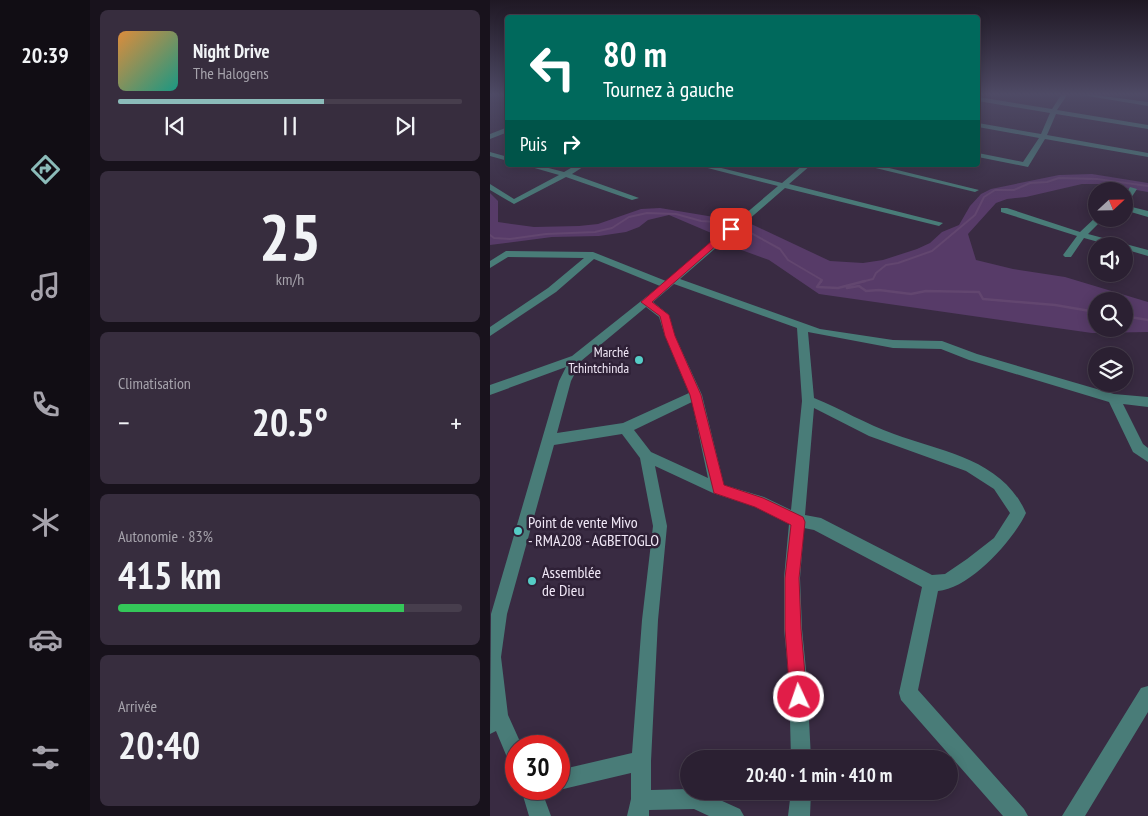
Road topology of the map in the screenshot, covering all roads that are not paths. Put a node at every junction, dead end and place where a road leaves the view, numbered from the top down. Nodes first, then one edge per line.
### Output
1 (1022, 133) edge
2 (1045, 133) edge
3 (1043, 137) junction
4 (490, 154) edge
5 (980, 155) edge
6 (1148, 155) edge
7 (505, 158) edge
8 (536, 167) edge
9 (578, 167) edge
10 (708, 167) edge
11 (804, 167) edge
12 (875, 167) edge
13 (565, 174) junction
14 (782, 185) junction
15 (490, 186) edge
16 (975, 190) dead end
17 (635, 198) dead end
18 (1004, 210) dead end
19 (1133, 210) edge
20 (1148, 214) edge
21 (939, 223) dead end
22 (1089, 228) edge
23 (1082, 235) junction
24 (1148, 253) edge
25 (593, 255) junction
26 (1068, 255) dead end
27 (490, 265) edge
28 (670, 282) junction
29 (646, 302) junction
30 (802, 328) junction
31 (490, 332) edge
32 (576, 359) junction
33 (490, 390) edge
34 (696, 395) junction
35 (1114, 399) junction
36 (808, 401) junction
37 (1148, 402) edge
38 (625, 428) junction
39 (548, 440) junction
40 (646, 456) junction
41 (1148, 456) edge
42 (718, 489) junction
43 (798, 522) junction
44 (931, 583) junction
45 (491, 655) edge
46 (1148, 695) edge
47 (494, 720) edge
48 (505, 738) edge
49 (801, 750) edge
50 (641, 761) junction
51 (570, 777) edge
52 (535, 800) edge
53 (800, 800) edge
54 (640, 808) edge
55 (540, 816) edge
56 (733, 816) edge
57 (799, 816) edge
58 (1017, 816) edge
59 (1073, 816) edge

1 - 3 street
2 - 3 street
3 - 5 street
3 - 6 street
4 - 7 street
8 - 13 street
9 - 13 street
10 - 14 street
11 - 14 street
12 - 16 street
13 - 15 street
13 - 17 street
14 - 21 street
14 - 28 street
18 - 23 street
19 - 20 street
22 - 23 street
23 - 24 street
23 - 26 street
25 - 27 street
25 - 28 street
25 - 31 street
28 - 29 street
28 - 30 street
29 - 32 street
29 - 34 street
30 - 35 street
30 - 36 street
32 - 33 street
32 - 39 street
34 - 38 street
34 - 42 street
35 - 37 street
35 - 41 street
36 - 43 street
36 - 44 street
38 - 39 street
38 - 40 street
39 - 45 street
40 - 42 street
40 - 50 street
42 - 43 street
43 - 44 street
43 - 49 street
44 - 58 street
45 - 47 street
46 - 59 street
47 - 48 street
50 - 51 street
50 - 54 street
52 - 55 street
53 - 57 street
54 - 56 street

